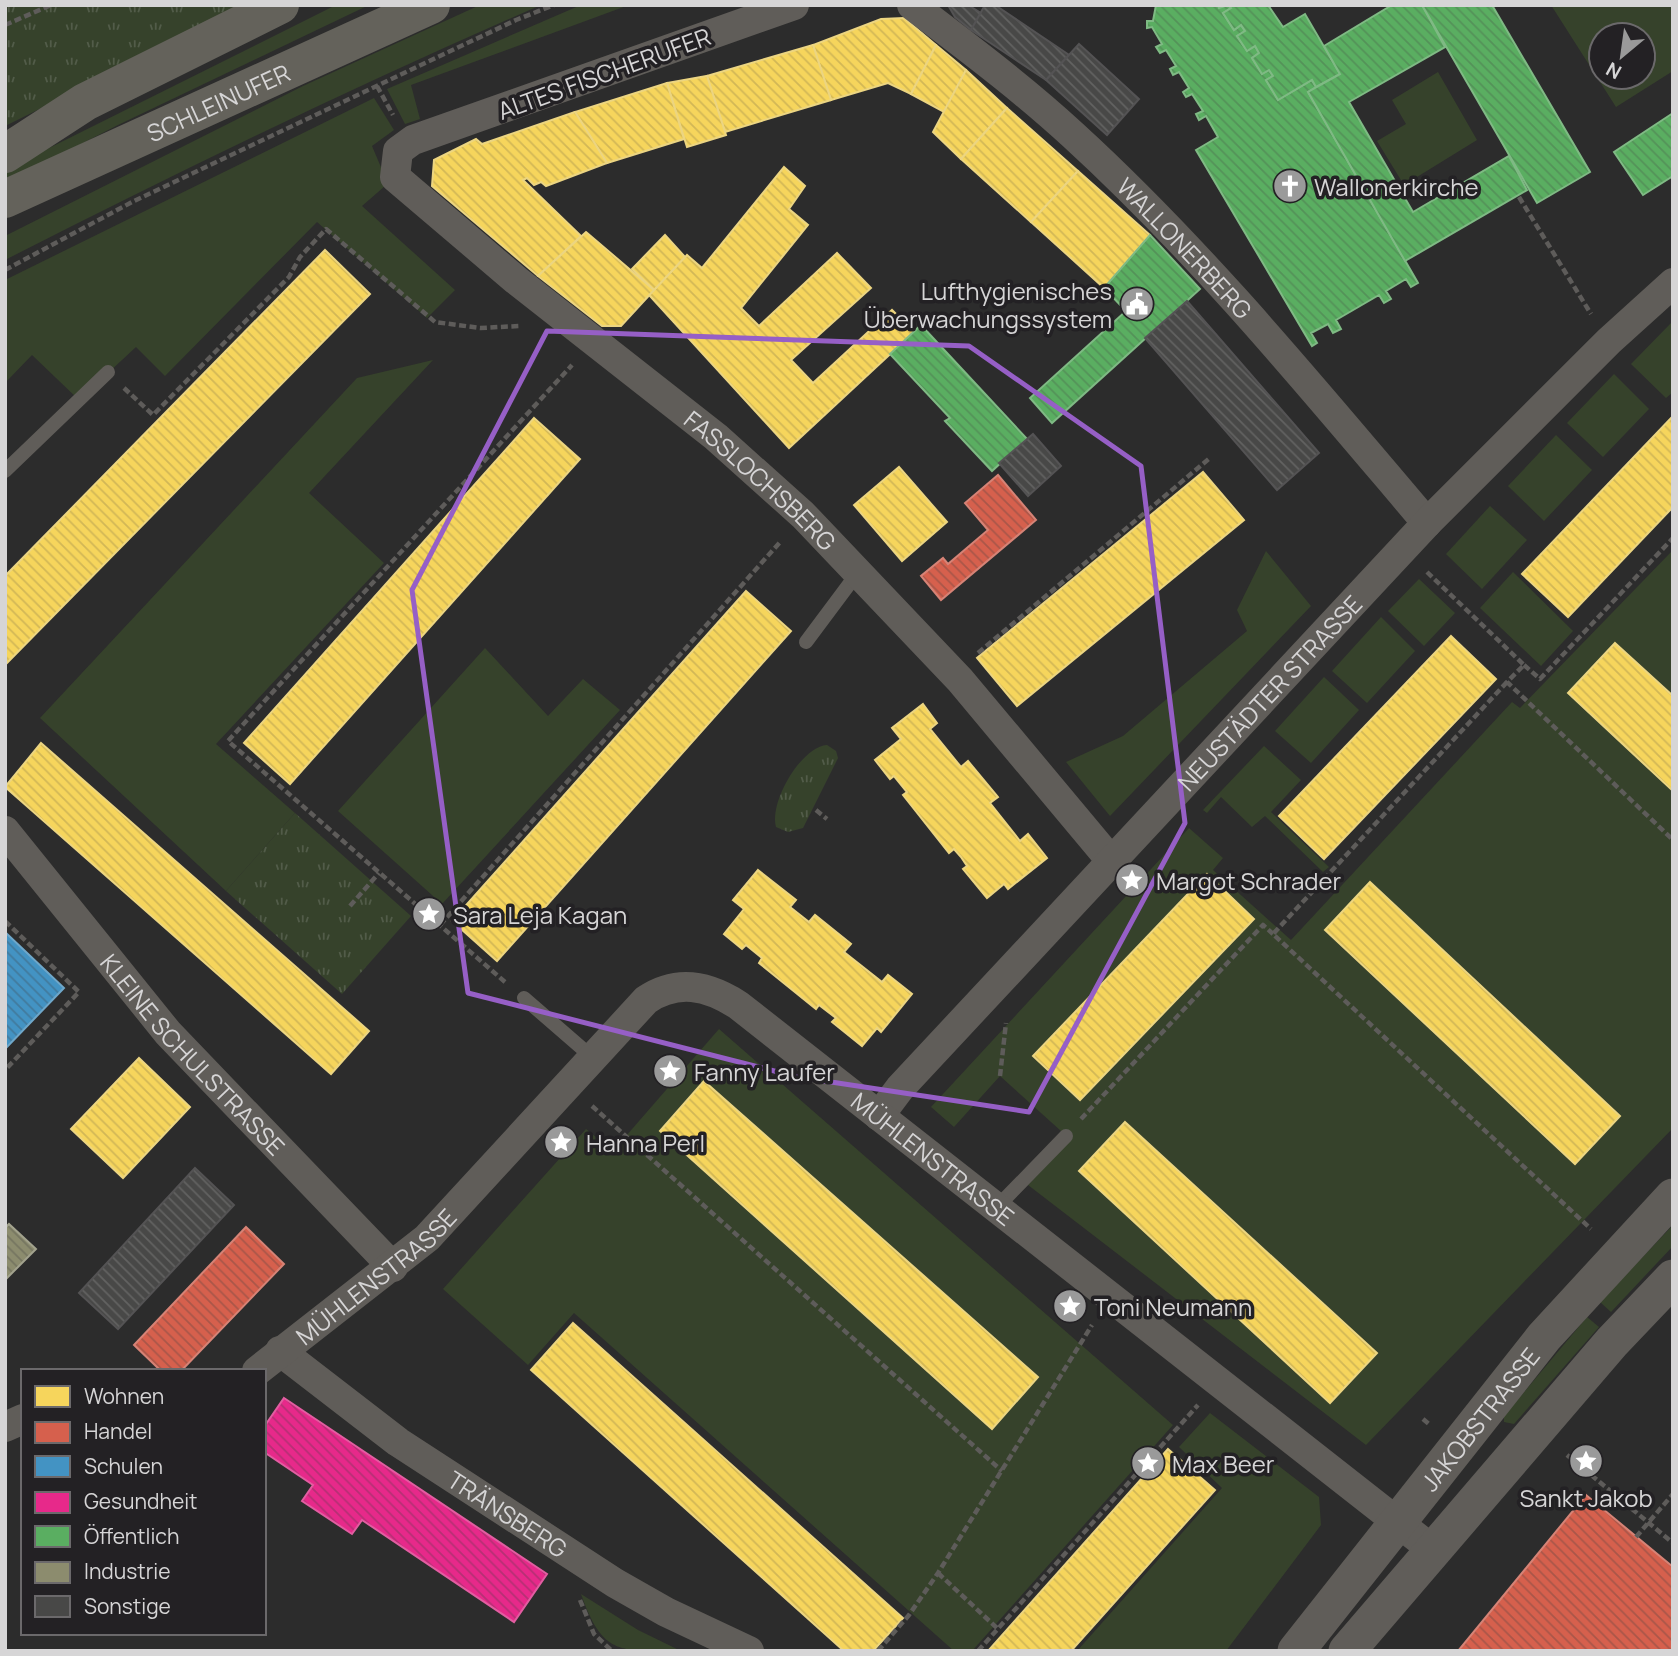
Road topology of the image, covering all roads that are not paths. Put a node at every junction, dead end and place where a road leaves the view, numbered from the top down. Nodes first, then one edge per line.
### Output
1 (280, 5) edge
2 (431, 5) edge
3 (794, 5) edge
4 (912, 5) edge
5 (85, 102) junction
6 (143, 138) junction
7 (413, 140) joint
8 (5, 142) edge
9 (5, 153) edge
10 (5, 199) edge
11 (5, 217) edge
12 (1673, 283) edge
13 (108, 372) road end
14 (5, 471) edge
15 (1427, 523) junction
16 (859, 571) junction
17 (806, 642) dead end
18 (5, 831) edge
19 (1112, 863) junction
20 (524, 998) road end
21 (592, 1057) junction
22 (879, 1115) junction
23 (1066, 1136) road end
24 (1673, 1197) edge
25 (996, 1208) junction
26 (393, 1267) junction
27 (1673, 1278) edge
28 (280, 1351) junction
29 (259, 1369) edge
30 (21, 1420) edge
31 (5, 1427) edge
32 (1398, 1522) junction
33 (1433, 1550) junction
34 (749, 1651) edge
35 (1296, 1651) edge
36 (1347, 1651) edge

1 - 5 main road
2 - 6 main road, SCHLEINUFER
3 - 7 street, ALTES FISCHERUFER
4 - 15 street, WALLONERBERG
5 - 8 main road
5 - 9 main road
6 - 10 main road, SCHLEINUFER
6 - 11 main road
7 - 16 street, FASSLOCHSBERG
12 - 15 street, NEUSTÄDTER STRASSE
13 - 14 lane
15 - 19 street, NEUSTÄDTER STRASSE
16 - 17 lane
16 - 19 street, FASSLOCHSBERG
18 - 26 street, KLEINE SCHULSTRASSE
19 - 22 street, NEUSTÄDTER STRASSE
20 - 21 lane
21 - 22 street, MÜHLENSTRASSE
21 - 26 street, MÜHLENSTRASSE
22 - 25 street, MÜHLENSTRASSE
23 - 25 lane
24 - 32 street, JAKOBSTRASSE
25 - 32 street, MÜHLENSTRASSE
26 - 28 street, MÜHLENSTRASSE
27 - 33 street, JAKOBSTRASSE
28 - 29 street, MÜHLENSTRASSE
28 - 34 street, TRÄNSBERG
30 - 31 street
32 - 33 street, MÜHLENSTRASSE
32 - 35 street, JAKOBSTRASSE
33 - 36 street, JAKOBSTRASSE

